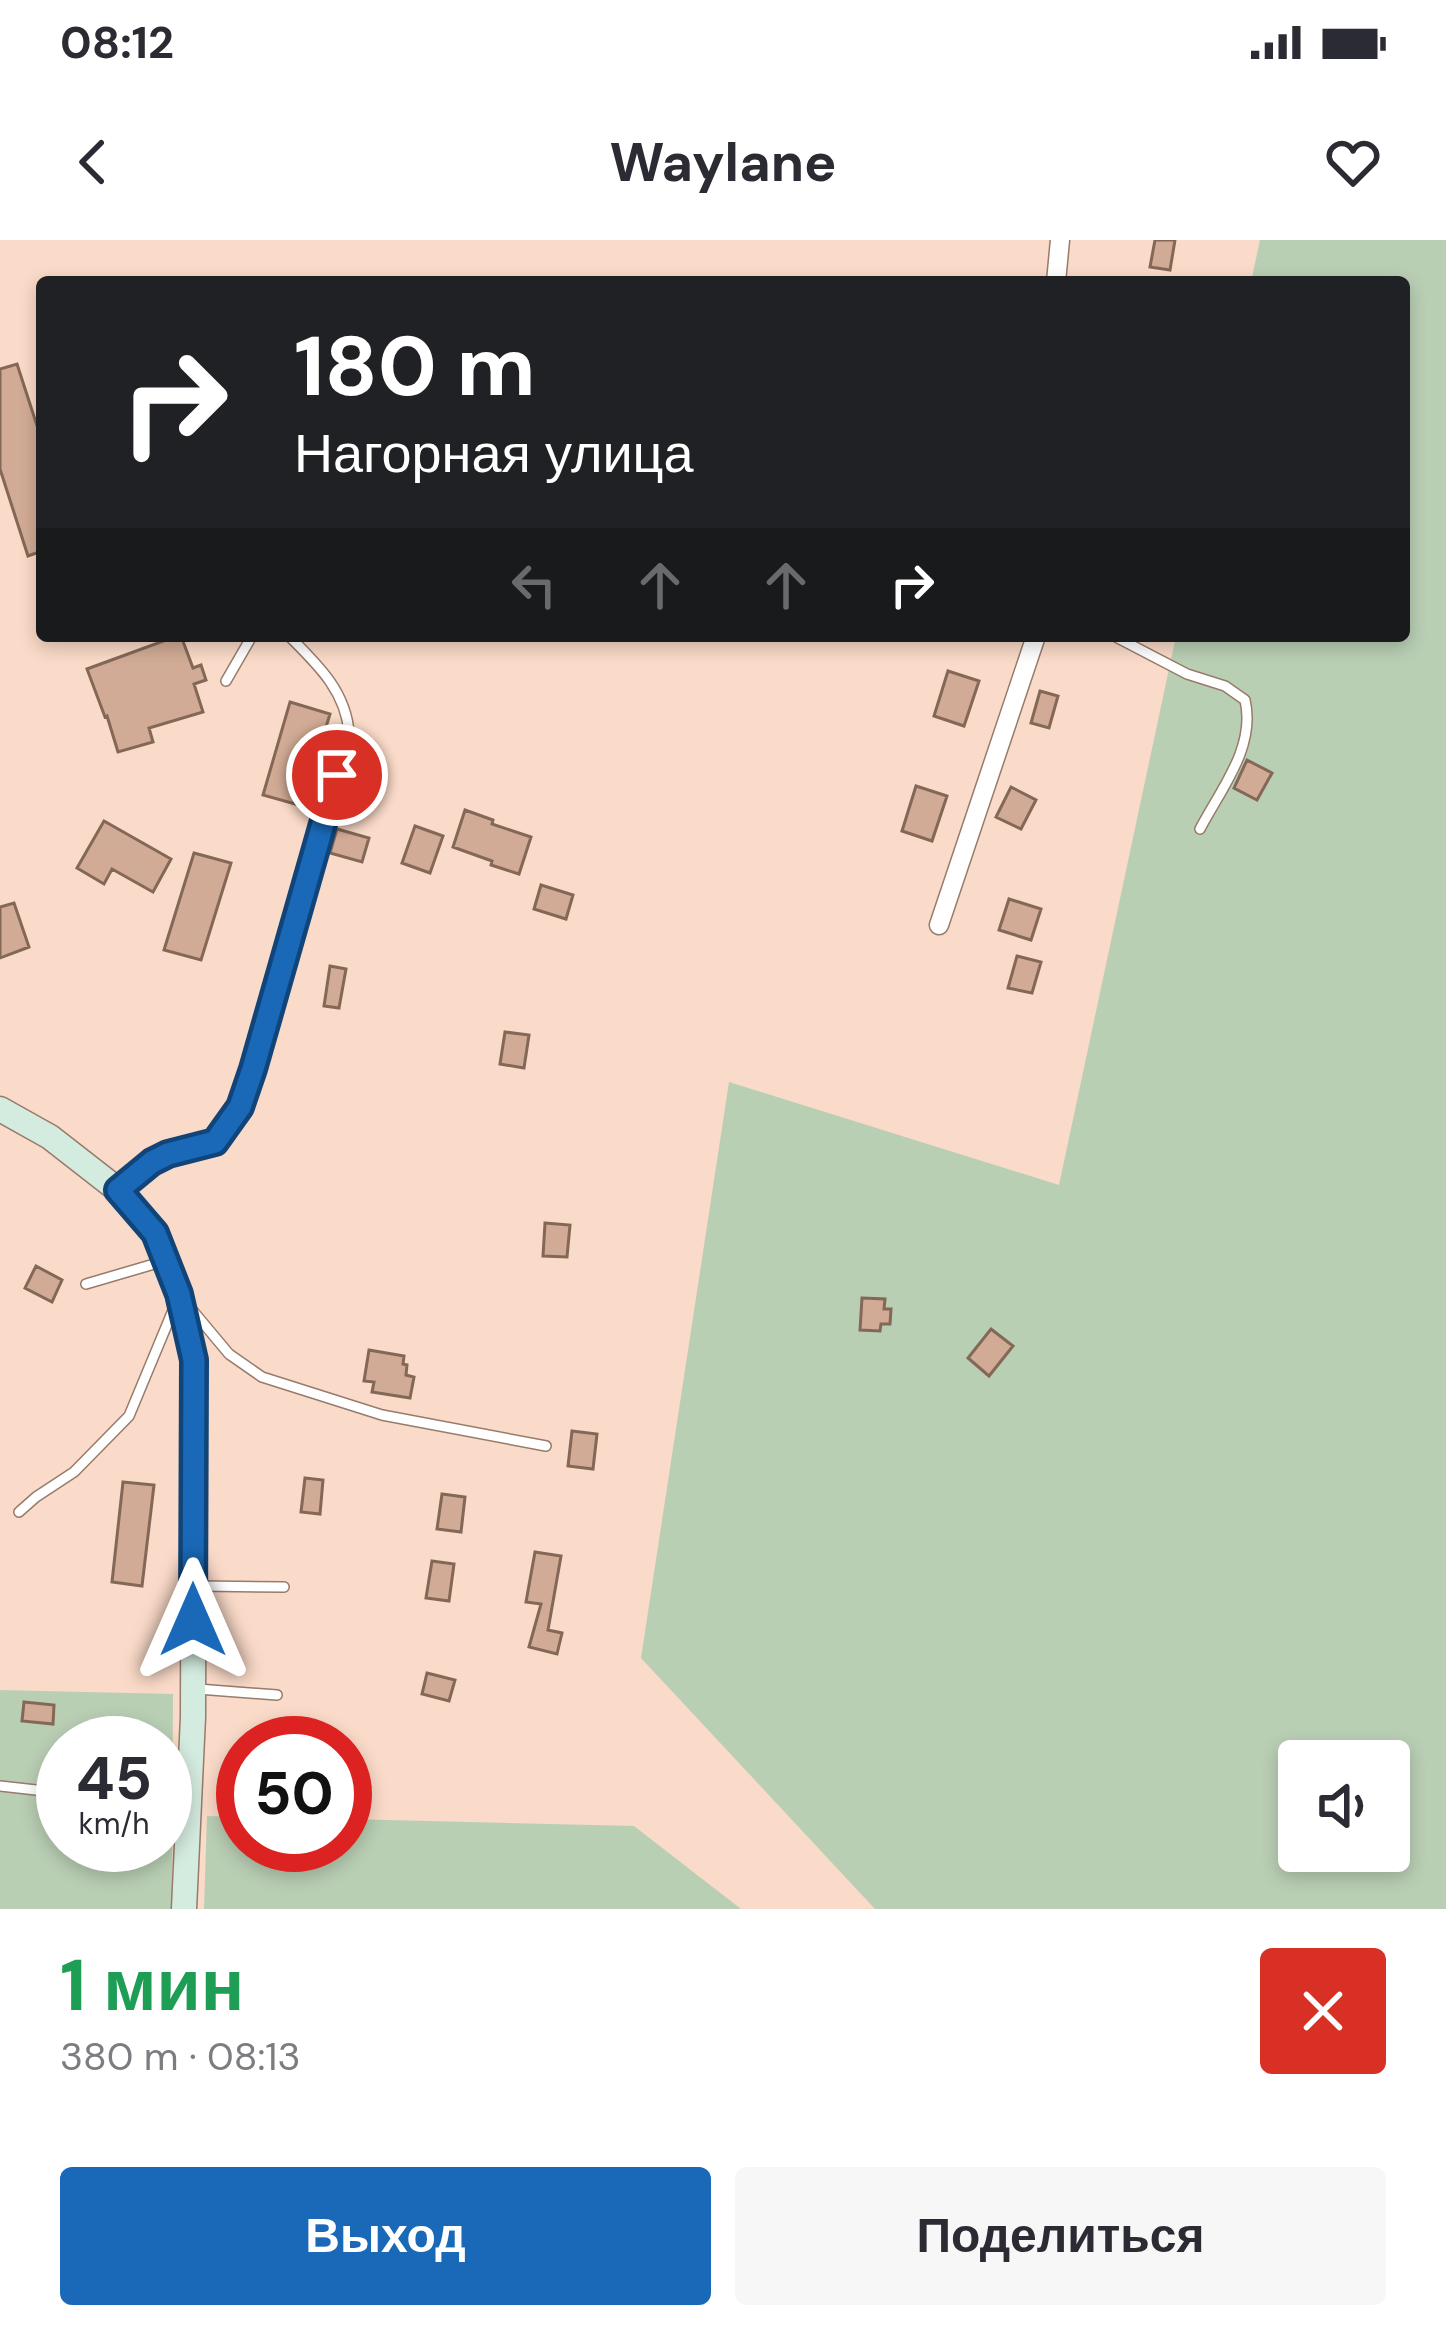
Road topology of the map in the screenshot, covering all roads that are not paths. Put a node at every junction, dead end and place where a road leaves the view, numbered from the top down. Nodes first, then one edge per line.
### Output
1 (1060, 240) edge
2 (1057, 276) edge
3 (249, 642) edge
4 (295, 642) edge
5 (1034, 642) edge
6 (1126, 642) edge
7 (226, 681) dead end
8 (1200, 829) dead end
9 (939, 925) dead end
10 (0, 1109) edge
11 (118, 1190) junction
12 (166, 1261) junction
13 (86, 1284) dead end
14 (179, 1294) junction
15 (546, 1446) dead end
16 (19, 1512) dead end
17 (193, 1586) junction
18 (284, 1587) dead end
19 (193, 1689) junction
20 (277, 1695) dead end
21 (189, 1716) edge
22 (0, 1786) edge
23 (36, 1790) edge
24 (181, 1872) edge
25 (184, 1909) edge

1 - 2 street
3 - 7 lane
4 - 11 lane
5 - 9 street
6 - 8 lane
10 - 11 main road
11 - 12 main road
12 - 13 lane
12 - 14 main road
14 - 15 lane
14 - 16 lane
14 - 17 main road
17 - 18 lane
17 - 19 main road
19 - 20 lane
19 - 21 main road
22 - 23 lane
24 - 25 main road

